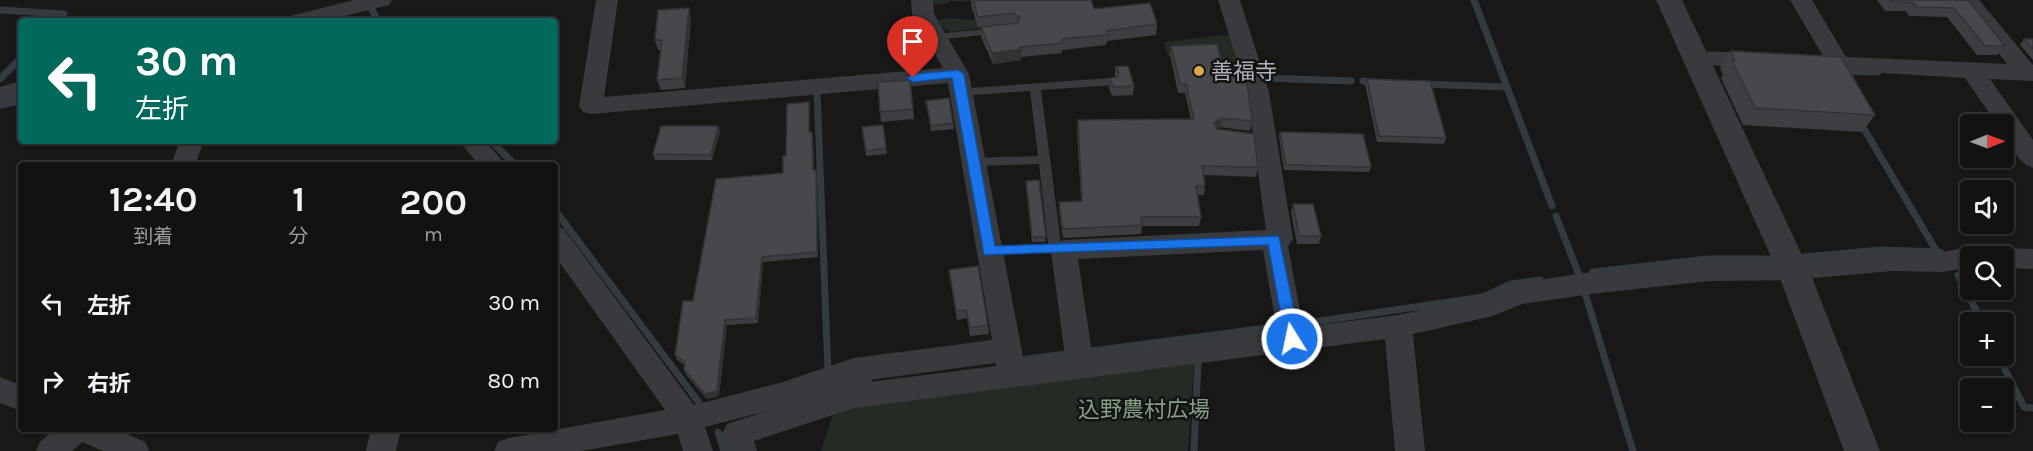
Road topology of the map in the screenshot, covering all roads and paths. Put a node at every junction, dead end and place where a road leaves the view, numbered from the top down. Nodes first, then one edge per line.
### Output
1 (377, 0) edge
2 (608, 0) edge
3 (921, 0) edge
4 (1229, 0) edge
5 (1669, 0) edge
6 (1801, 0) edge
7 (1968, 0) edge
8 (352, 10) edge
9 (313, 18) edge
10 (1012, 29) edge
11 (936, 37) junction
12 (1695, 58) junction
13 (1839, 64) junction
14 (1972, 70) junction
15 (2030, 73) edge
16 (1111, 82) edge
17 (959, 83) junction
18 (1035, 87) junction
19 (18, 90) edge
20 (0, 95) edge
21 (191, 144) edge
22 (474, 144) edge
23 (2033, 159) edge
24 (1045, 160) junction
25 (184, 162) edge
26 (491, 162) edge
27 (973, 162) junction
28 (1274, 239) junction
29 (558, 240) edge
30 (1060, 249) junction
31 (989, 251) junction
32 (2014, 258) edge
33 (1960, 259) edge
34 (2033, 259) edge
35 (1793, 270) junction
36 (1398, 326) junction
37 (1292, 339) junction
38 (1009, 362) junction
39 (1080, 366) junction
40 (0, 389) edge
41 (18, 398) edge
42 (688, 419) junction
43 (73, 432) edge
44 (93, 432) edge
45 (385, 432) edge
46 (51, 451) edge
47 (134, 451) edge
48 (381, 451) edge
49 (509, 451) edge
50 (681, 451) edge
51 (698, 451) edge
52 (742, 451) edge
53 (1410, 451) edge
54 (1862, 451) edge

1 - 8 street
2 - 17 street
3 - 11 street
4 - 28 street
5 - 12 street
6 - 13 street
7 - 15 street
8 - 9 street
10 - 11 lane
11 - 17 street
12 - 13 street
12 - 35 street
13 - 14 street
14 - 15 street
14 - 23 street
16 - 18 lane
17 - 18 lane
17 - 27 street
18 - 24 lane
19 - 20 street
21 - 25 street
22 - 26 street
24 - 27 lane
24 - 30 lane
27 - 31 street
28 - 30 street
28 - 37 street
29 - 42 street
30 - 31 lane
30 - 39 street
31 - 38 street
32 - 34 street
33 - 35 street
35 - 36 street
35 - 54 street
36 - 37 street
36 - 53 street
37 - 39 street
38 - 39 street
38 - 42 street
38 - 52 street
40 - 41 street
42 - 49 street
42 - 50 street
42 - 51 street
43 - 46 street
44 - 47 street
45 - 48 street

